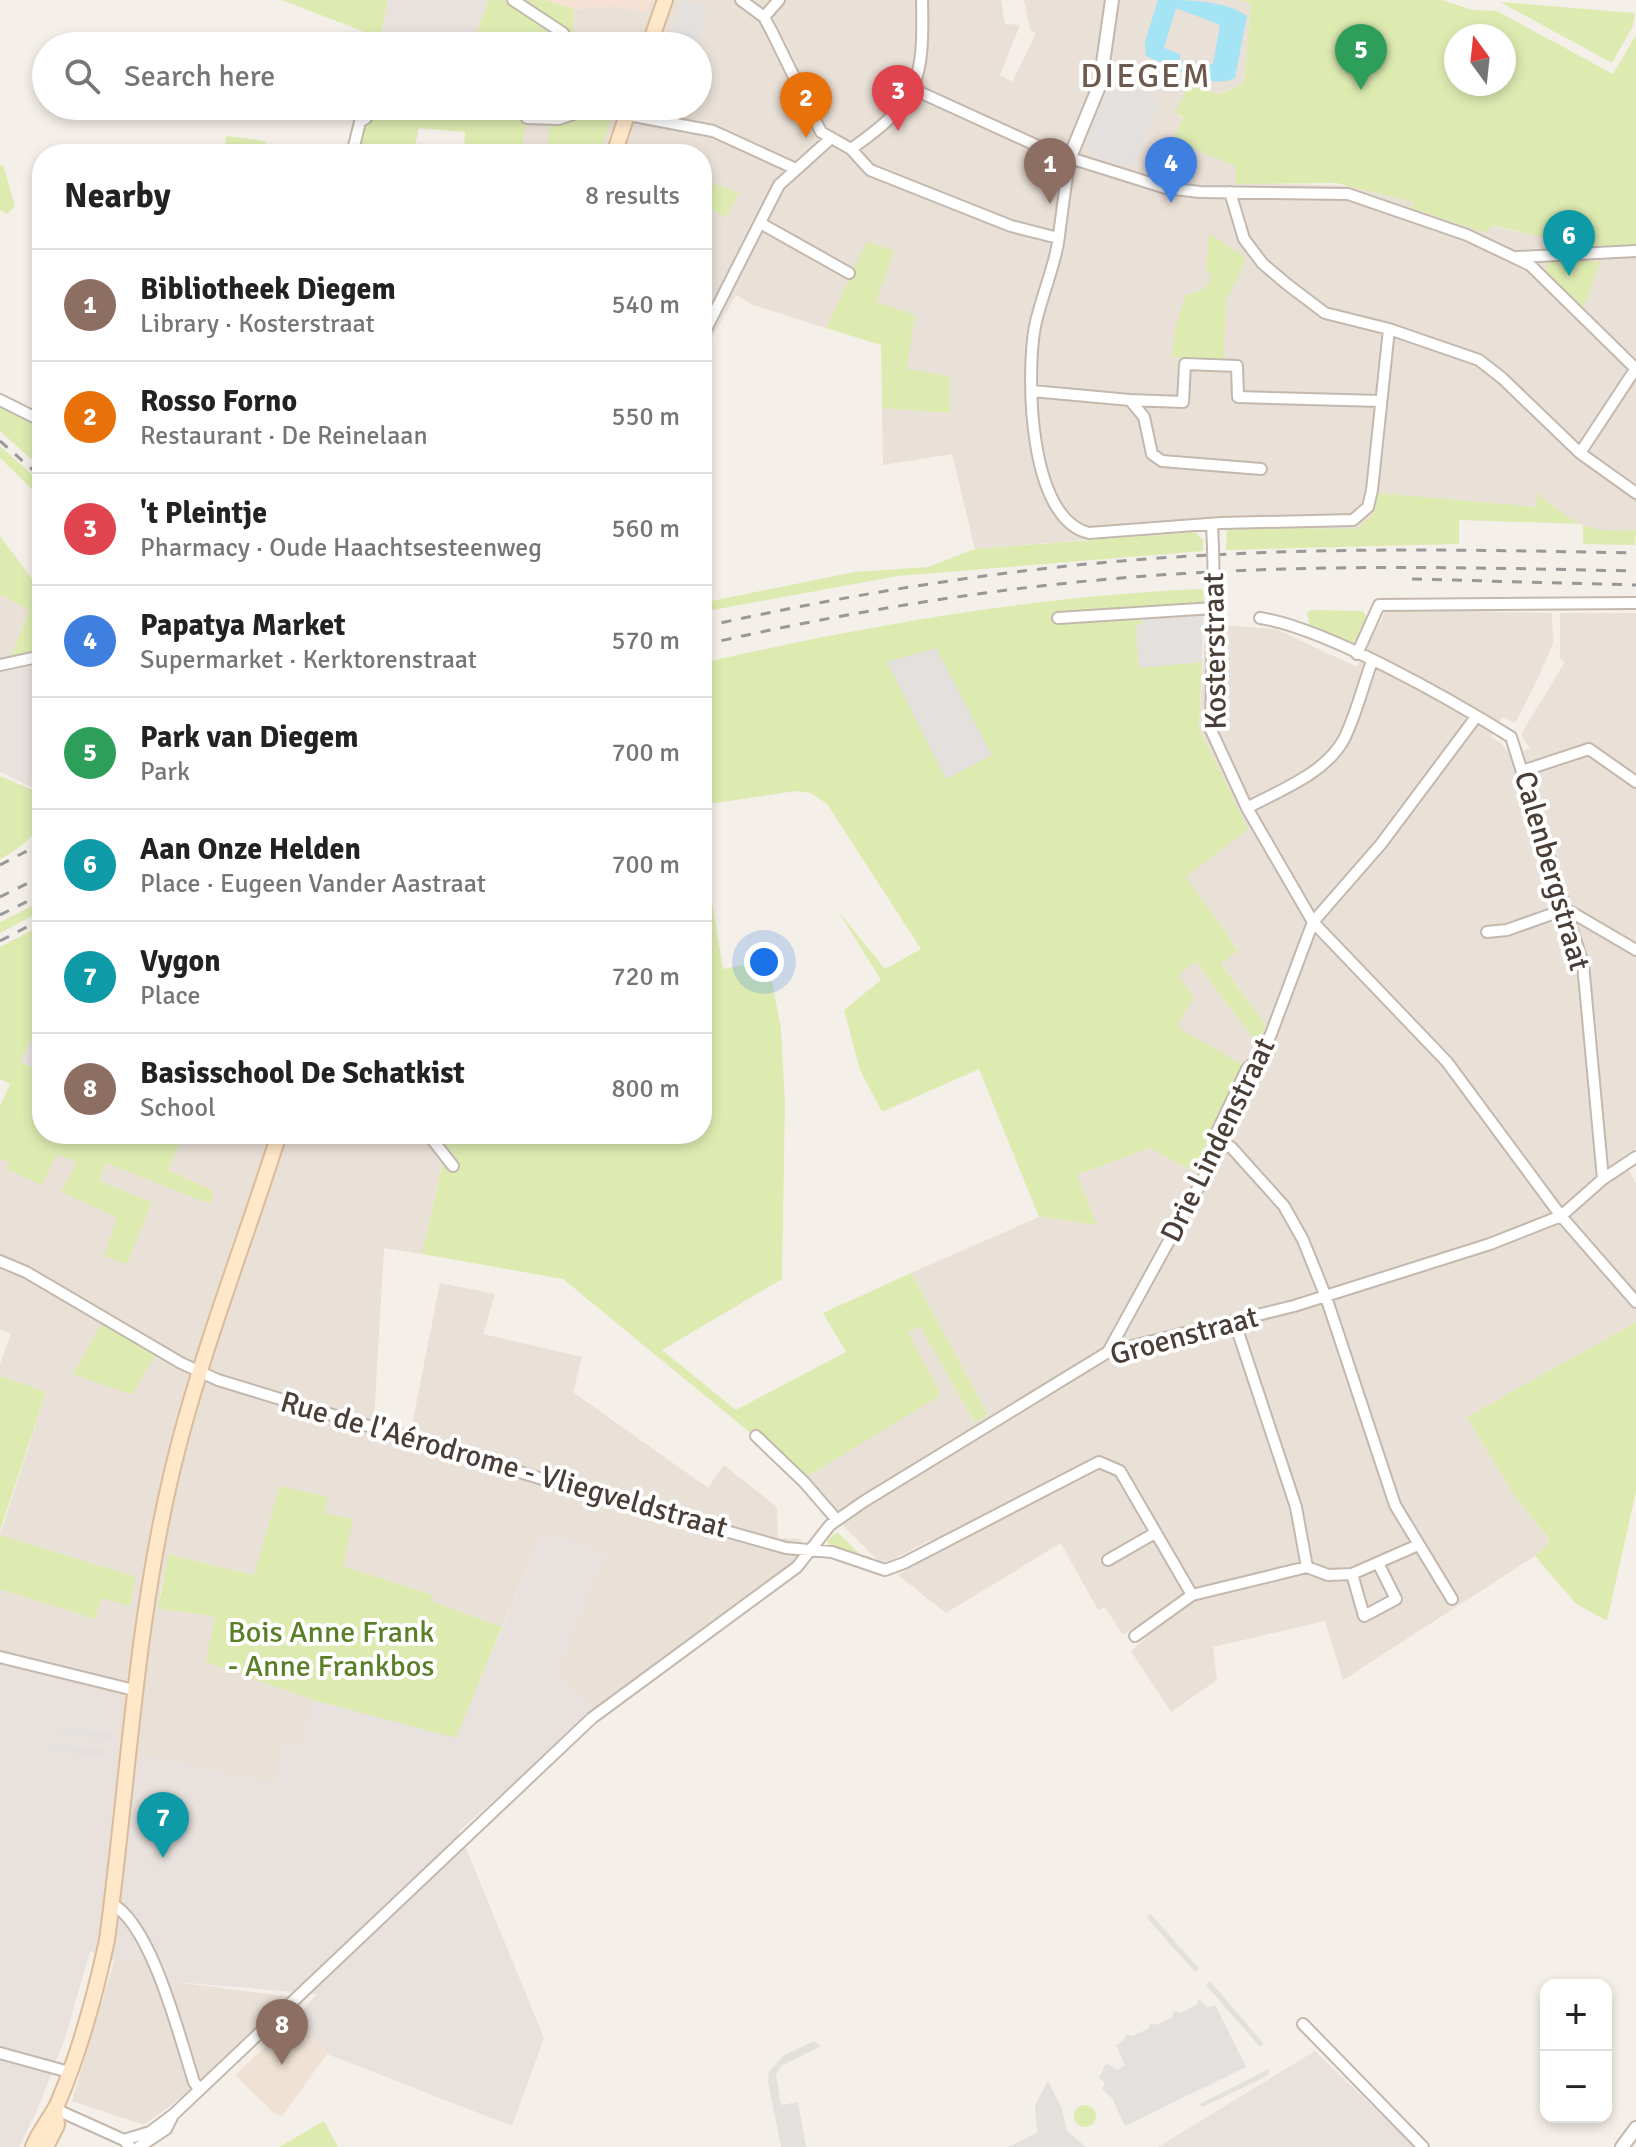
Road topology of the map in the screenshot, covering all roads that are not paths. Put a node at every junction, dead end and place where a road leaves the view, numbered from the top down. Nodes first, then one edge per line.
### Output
1 (513, 0) edge
2 (665, 0) edge
3 (741, 0) edge
4 (779, 0) edge
5 (922, 0) edge
6 (1112, 0) edge
7 (764, 17) junction
8 (561, 32) edge
9 (654, 32) edge
10 (915, 90) junction
11 (363, 120) edge
12 (625, 120) edge
13 (668, 120) edge
14 (829, 140) junction
15 (354, 144) edge
16 (617, 144) edge
17 (851, 149) junction
18 (1070, 157) junction
19 (796, 169) junction
20 (1230, 192) junction
21 (762, 224) junction
22 (1058, 238) junction
23 (1636, 251) edge
24 (1517, 257) junction
25 (849, 273) dead end
26 (712, 318) edge
27 (1389, 329) junction
28 (1636, 368) edge
29 (1032, 391) junction
30 (0, 400) edge
31 (1130, 400) junction
32 (1381, 401) junction
33 (32, 416) edge
34 (1580, 453) junction
35 (1261, 469) dead end
36 (1636, 493) edge
37 (1212, 524) junction
38 (1636, 603) edge
39 (1214, 608) junction
40 (1058, 618) dead end
41 (1260, 618) dead end
42 (1357, 654) junction
43 (32, 658) edge
44 (1372, 661) junction
45 (0, 665) edge
46 (1476, 717) junction
47 (1522, 771) junction
48 (1636, 782) edge
49 (1247, 808) junction
50 (1566, 909) junction
51 (1313, 922) junction
52 (1487, 932) dead end
53 (1636, 950) edge
54 (276, 1144) edge
55 (436, 1144) edge
56 (1221, 1146) junction
57 (1636, 1157) edge
58 (453, 1166) dead end
59 (1603, 1179) junction
60 (1561, 1216) junction
61 (0, 1261) edge
62 (1326, 1297) junction
63 (1636, 1302) edge
64 (1235, 1323) junction
65 (1108, 1352) junction
66 (201, 1372) junction
67 (756, 1436) dead end
68 (837, 1520) junction
69 (1155, 1533) junction
70 (1418, 1545) junction
71 (810, 1548) junction
72 (1108, 1560) dead end
73 (1378, 1563) junction
74 (1307, 1567) junction
75 (1352, 1574) junction
76 (1192, 1595) junction
77 (1452, 1599) dead end
78 (1135, 1636) dead end
79 (0, 1657) edge
80 (134, 1690) junction
81 (112, 1904) junction
82 (1303, 2024) dead end
83 (0, 2053) edge
84 (69, 2072) junction
85 (199, 2089) junction
86 (55, 2109) junction
87 (174, 2114) junction
88 (1636, 2128) edge
89 (126, 2145) edge
90 (33, 2147) edge
91 (46, 2147) edge
92 (139, 2147) edge
93 (1423, 2147) edge
94 (1622, 2147) edge

1 - 8 street
2 - 9 main road
3 - 7 street
4 - 7 street
5 - 10 street
6 - 18 street
7 - 14 street
10 - 17 street
10 - 18 street
11 - 15 street
12 - 16 main road
13 - 19 street
14 - 17 street
14 - 19 street
17 - 22 street
18 - 20 street
18 - 22 street
19 - 21 street
20 - 24 street
20 - 27 street
21 - 25 street
21 - 26 street
22 - 29 street
23 - 24 street
24 - 28 street
27 - 32 street
27 - 34 street
28 - 34 street
29 - 31 street
29 - 37 street
30 - 33 street
31 - 32 street
31 - 35 street
32 - 37 street
34 - 36 street
37 - 39 street, Kosterstraat, bridge
38 - 42 street
39 - 40 street
39 - 49 street, Kosterstraat
41 - 42 street, Calenbergstraat
42 - 44 street, Calenbergstraat
43 - 45 street
44 - 46 street, Calenbergstraat
44 - 49 street
46 - 47 street, Calenbergstraat
46 - 51 street
47 - 48 street
47 - 50 street, Calenbergstraat
49 - 51 street, Kosterstraat
50 - 52 street
50 - 53 street
50 - 59 street, Calenbergstraat
51 - 56 street, Drie Lindenstraat
51 - 60 street, Kosterstraat
54 - 66 main road
55 - 58 street
56 - 62 street
56 - 65 street, Drie Lindenstraat
57 - 59 street, Groenstraat
59 - 60 street, Groenstraat
60 - 62 street, Groenstraat
60 - 63 street, Kosterstraat
61 - 66 street, Rue de l'Aérodrome - Vliegveldstraat
62 - 64 street, Groenstraat
62 - 70 street
64 - 65 street, Groenstraat
64 - 74 street
65 - 68 street, Groenstraat
66 - 71 street, Rue de l'Aérodrome - Vliegveldstraat
66 - 80 main road
67 - 68 street
68 - 71 street, Groenstraat
69 - 71 street, Rue de l'Aérodrome - Vliegveldstraat
69 - 72 street
69 - 76 street
70 - 73 street
70 - 77 street
71 - 85 street, Groenstraat
73 - 75 street
73 - 75 street
74 - 75 street
74 - 76 street
76 - 78 street
79 - 80 street
80 - 81 main road
81 - 84 main road
81 - 85 street
82 - 93 street
83 - 84 street
84 - 86 main road
85 - 87 street, Groenstraat
86 - 89 street
86 - 90 main road
86 - 91 main road
87 - 89 street
87 - 92 street
88 - 94 street

